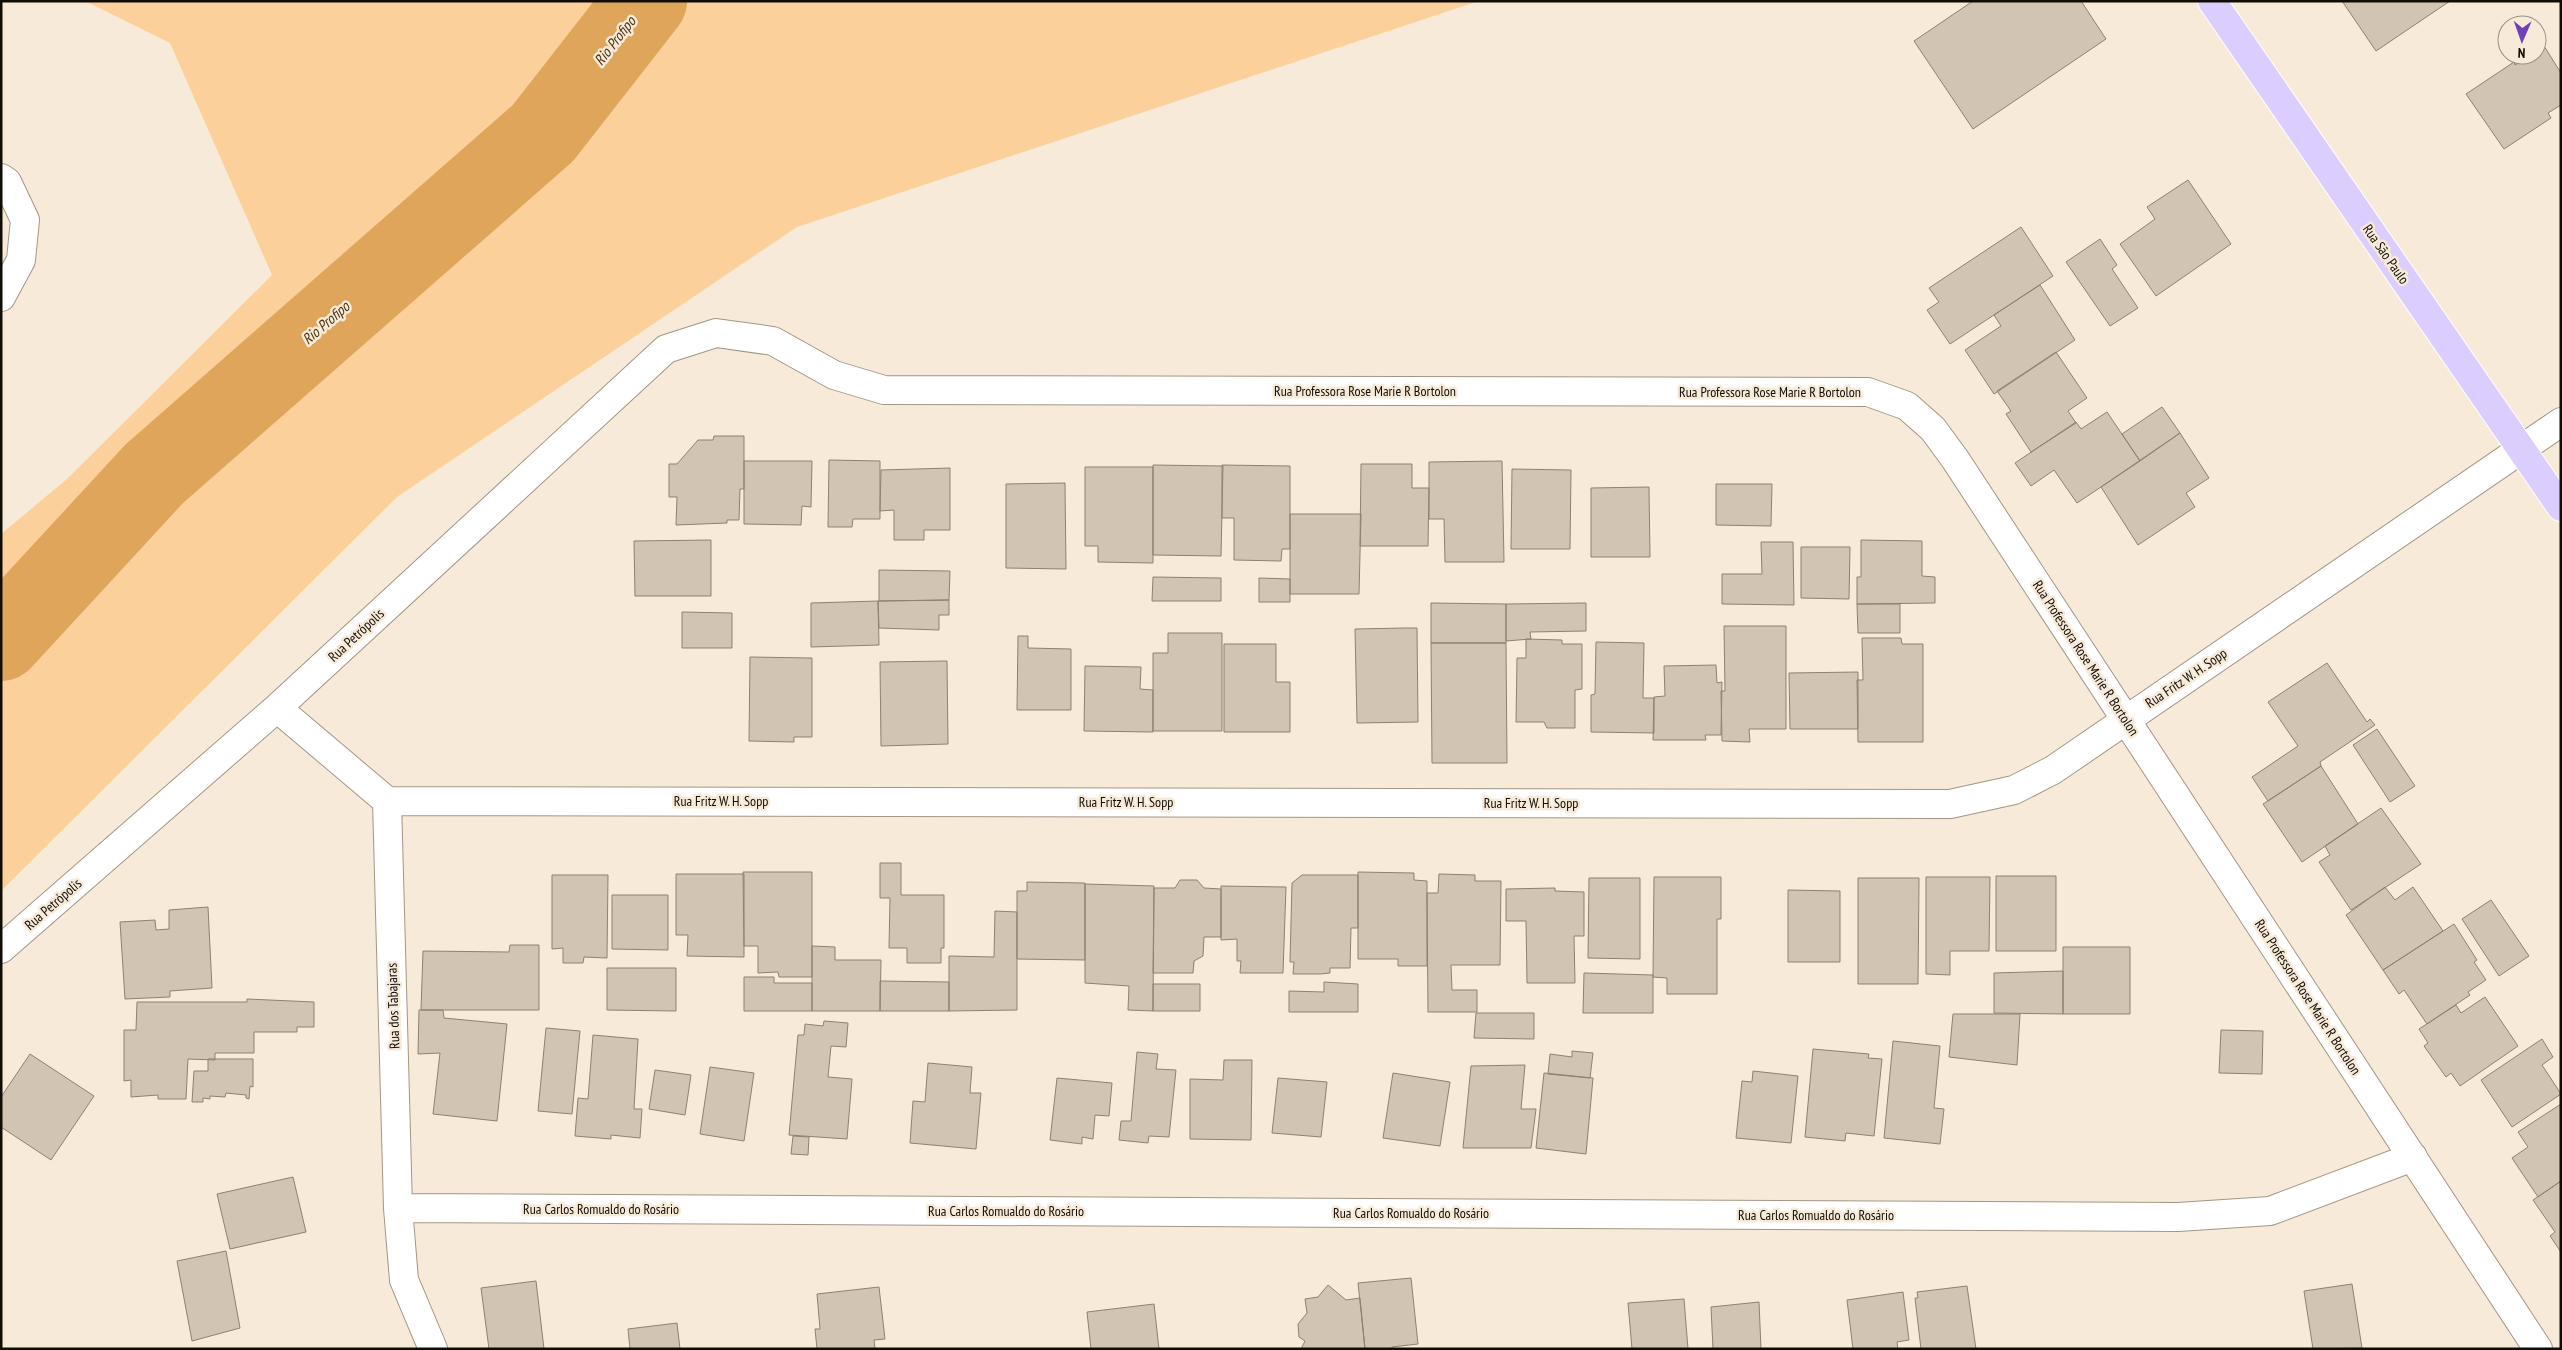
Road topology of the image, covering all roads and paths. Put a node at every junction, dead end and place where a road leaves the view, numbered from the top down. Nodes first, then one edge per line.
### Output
1 (2212, 1) edge
2 (1, 178) edge
3 (1, 297) edge
4 (716, 333) joint
5 (2561, 422) edge
6 (2521, 449) junction
7 (2561, 507) edge
8 (277, 708) junction
9 (2126, 719) junction
10 (387, 801) junction
11 (1, 949) edge
12 (2413, 1157) junction
13 (398, 1208) junction
14 (433, 1349) edge
15 (2538, 1349) edge

1 - 6 main road, Rua São Paulo
2 - 3 street
4 - 8 street, Rua Petrópolis
4 - 9 street, Rua Professora Rose Marie R Bortolon
5 - 6 street, Rua Fritz W. H. Sopp
6 - 7 main road, Rua São Paulo
6 - 9 street, Rua Fritz W. H. Sopp
8 - 10 street
8 - 11 street, Rua Petrópolis
9 - 10 street, Rua Fritz W. H. Sopp
9 - 12 street, Rua Professora Rose Marie R Bortolon
10 - 13 street, Rua dos Tabajaras
12 - 13 street, Rua Carlos Romualdo do Rosário
12 - 15 street, Rua Professora Rose Marie R Bortolon
13 - 14 street, Rua dos Tabajaras

